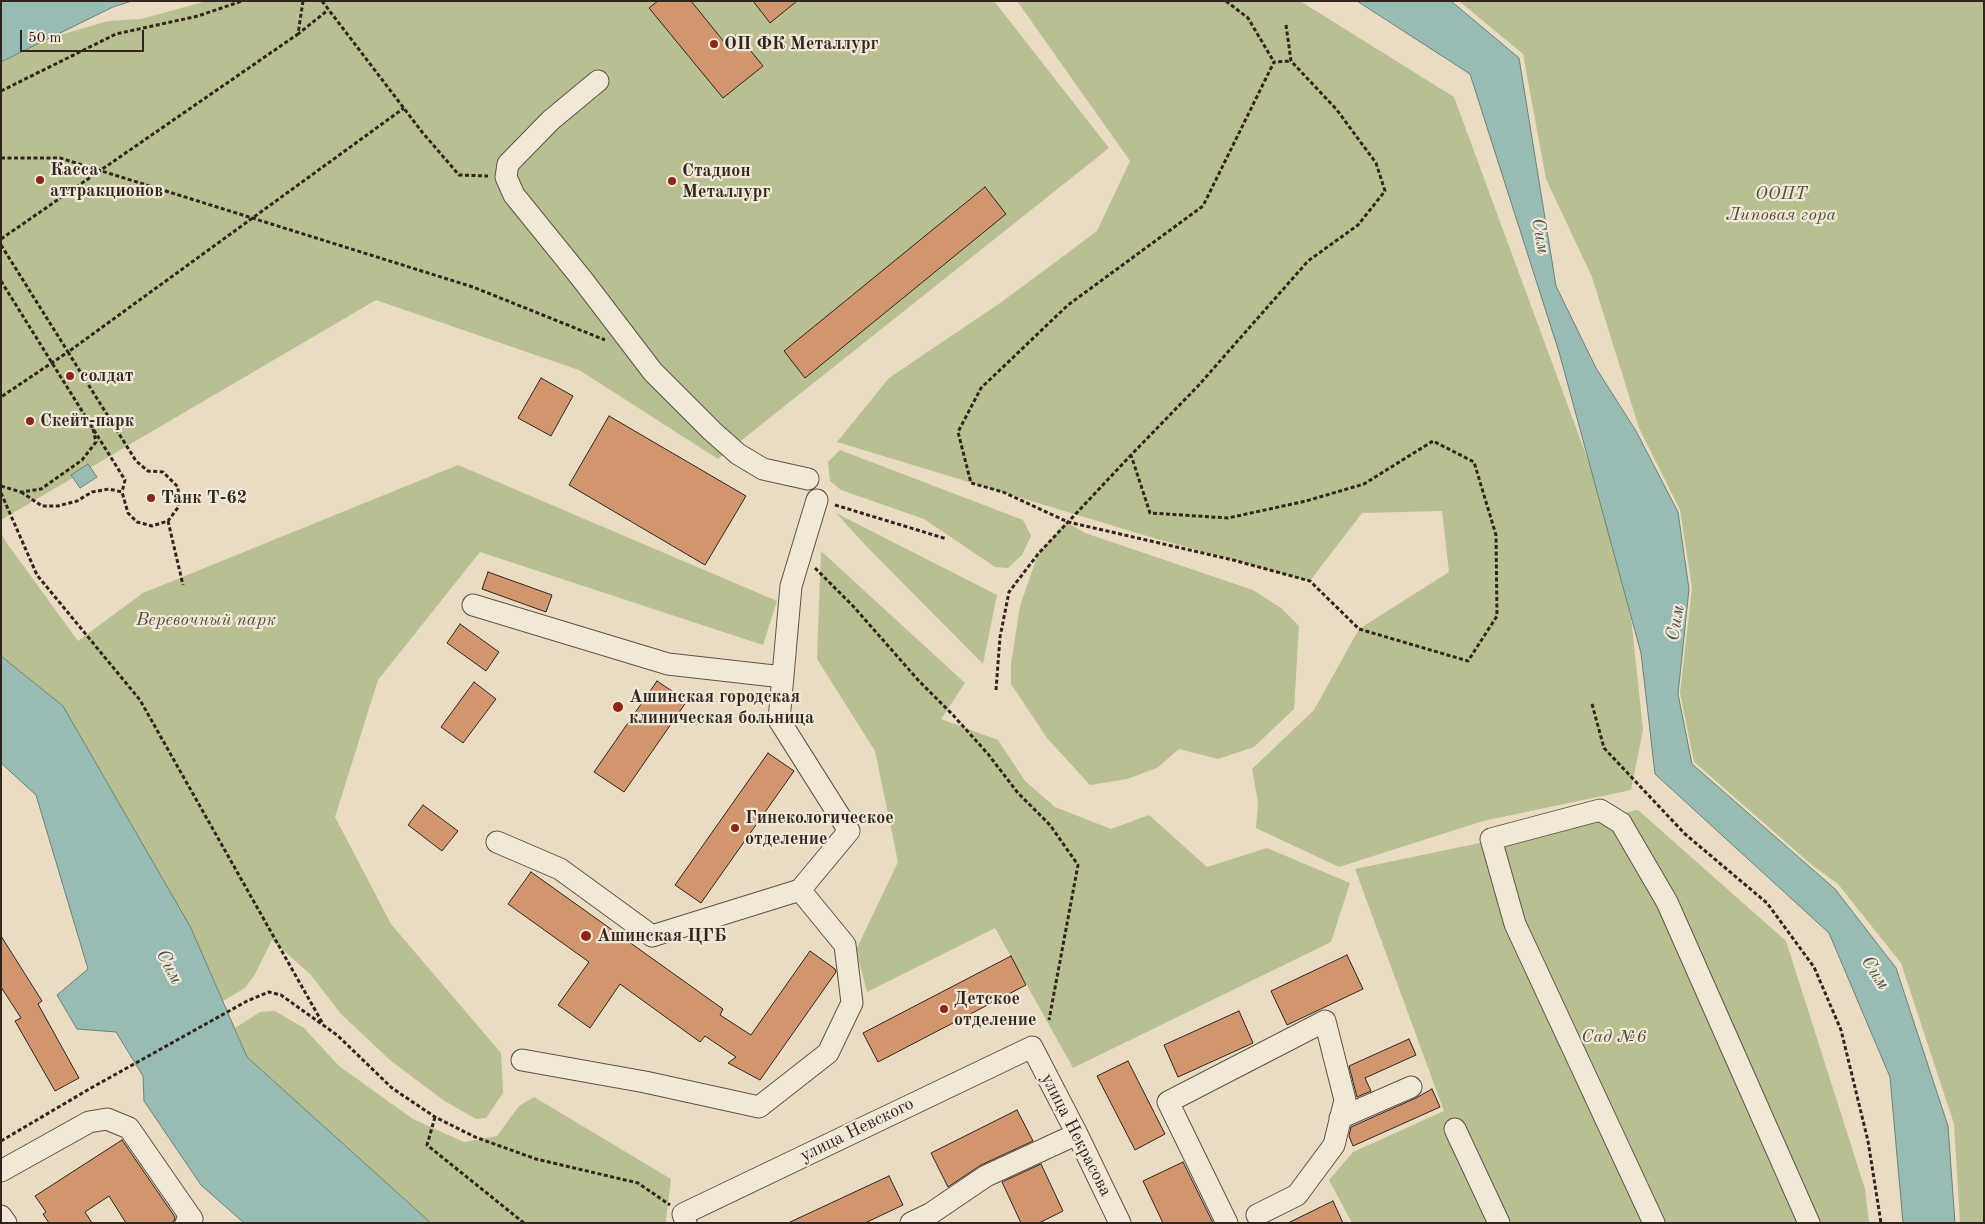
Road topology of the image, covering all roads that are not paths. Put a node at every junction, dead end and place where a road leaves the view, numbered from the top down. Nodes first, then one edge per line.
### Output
1 (598, 81) dead end
2 (808, 479) dead end
3 (818, 500) road end
4 (473, 605) dead end
5 (783, 677) junction
6 (497, 842) dead end
7 (800, 890) junction
8 (1032, 1047) joint
9 (522, 1060) dead end
10 (1410, 1087) dead end
11 (1340, 1118) junction
12 (1455, 1129) dead end
13 (1077, 1134) junction
14 (3, 1166) edge
15 (1257, 1215) dead end
16 (1, 1216) edge
17 (684, 1218) edge
18 (6, 1223) edge
19 (186, 1223) edge
20 (911, 1223) edge
21 (1120, 1223) edge
22 (1227, 1223) edge
23 (1499, 1223) edge
24 (1654, 1223) edge
25 (1809, 1223) edge

1 - 2 street
3 - 5 street
4 - 5 street
5 - 7 street
6 - 7 street
7 - 9 street
8 - 13 street, улица Некрасова
8 - 17 street, улица Невского
10 - 11 street
11 - 15 street
11 - 22 street
12 - 23 street
13 - 20 street
13 - 21 street, улица Некрасова
14 - 19 street
16 - 18 street
24 - 25 street

